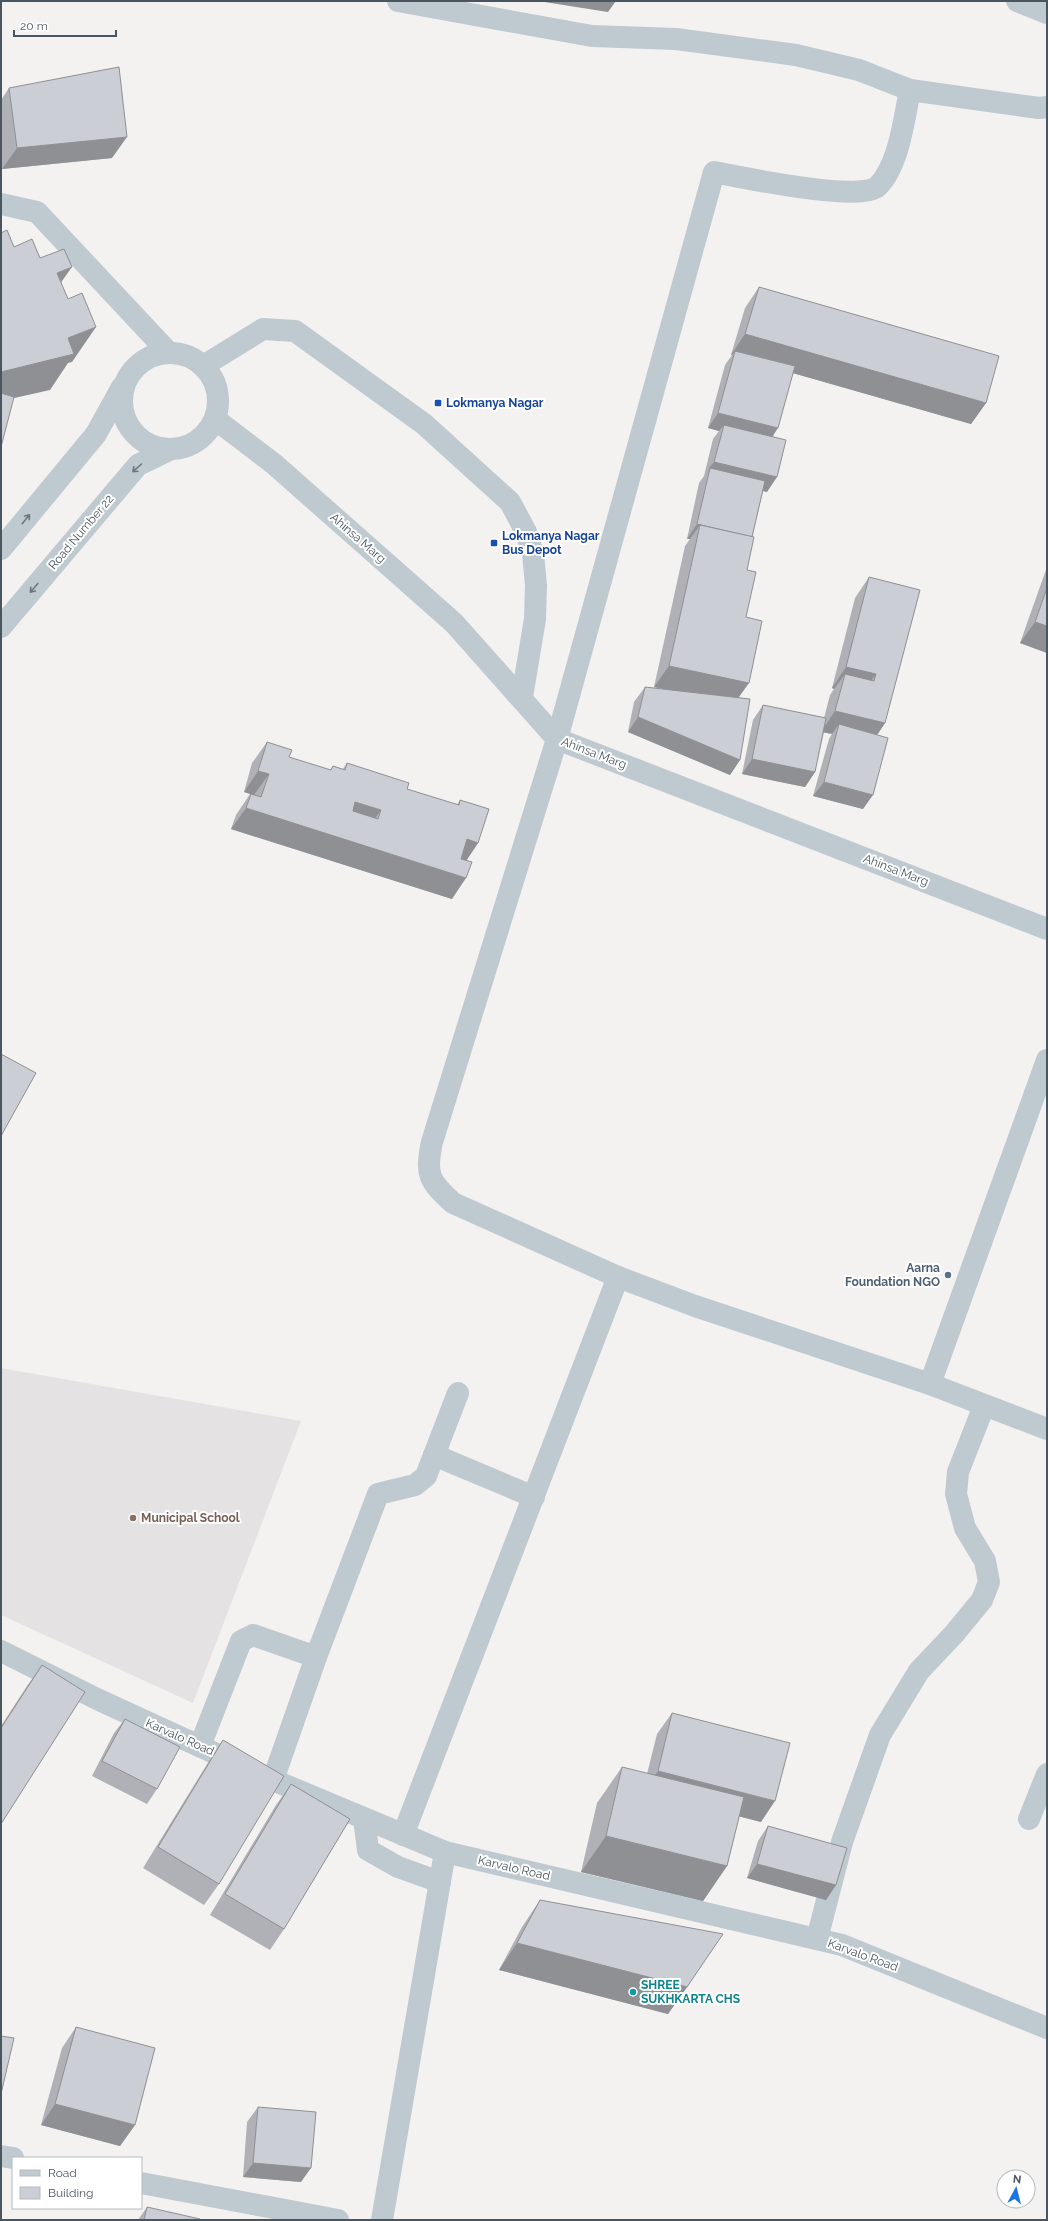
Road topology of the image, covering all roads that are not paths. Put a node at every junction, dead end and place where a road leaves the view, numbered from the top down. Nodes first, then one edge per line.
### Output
1 (398, 1) edge
2 (1017, 1) edge
3 (1047, 13) edge
4 (910, 90) junction
5 (1047, 107) edge
6 (1, 204) edge
7 (169, 353) junction
8 (204, 366) junction
9 (125, 383) junction
10 (215, 419) junction
11 (170, 449) junction
12 (1, 549) edge
13 (1, 627) edge
14 (522, 697) junction
15 (557, 739) junction
16 (1047, 929) edge
17 (1047, 1060) edge
18 (618, 1278) junction
19 (930, 1384) junction
20 (458, 1393) dead end
21 (984, 1406) junction
22 (1047, 1429) edge
23 (434, 1455) junction
24 (534, 1497) junction
25 (1, 1651) edge
26 (316, 1657) junction
27 (200, 1746) junction
28 (1047, 1774) edge
29 (273, 1780) junction
30 (364, 1819) junction
31 (1029, 1819) dead end
32 (403, 1836) junction
33 (445, 1852) junction
34 (440, 1882) junction
35 (817, 1940) junction
36 (1047, 2028) edge
37 (1, 2156) edge
38 (12, 2158) edge
39 (142, 2183) edge
40 (338, 2220) edge
41 (382, 2220) edge

1 - 4 street
2 - 3 street
4 - 5 street
4 - 15 street
6 - 7 street
7 - 8 street
7 - 9 street
8 - 10 street
8 - 14 street
9 - 11 street
12 -> 9 street
10 - 11 street
10 - 14 street, Ahinsa Marg
11 -> 13 street, Road Number 22
14 - 15 street, Ahinsa Marg
15 - 16 street, Ahinsa Marg
15 - 18 street
17 - 19 street
18 - 19 street
18 - 24 street
19 - 21 street
20 - 23 street
21 - 22 street
21 - 35 street
23 - 24 street
23 - 26 street
24 - 32 street
25 - 27 street, Karvalo Road
26 - 27 street
26 - 29 street
27 - 29 street, Karvalo Road
28 - 31 street
29 - 30 street, Karvalo Road
30 - 32 street, Karvalo Road
30 - 34 street
32 - 33 street, Karvalo Road
33 - 34 street
33 - 35 street, Karvalo Road
34 - 41 street
35 - 36 street, Karvalo Road
37 - 38 street
39 - 40 street

